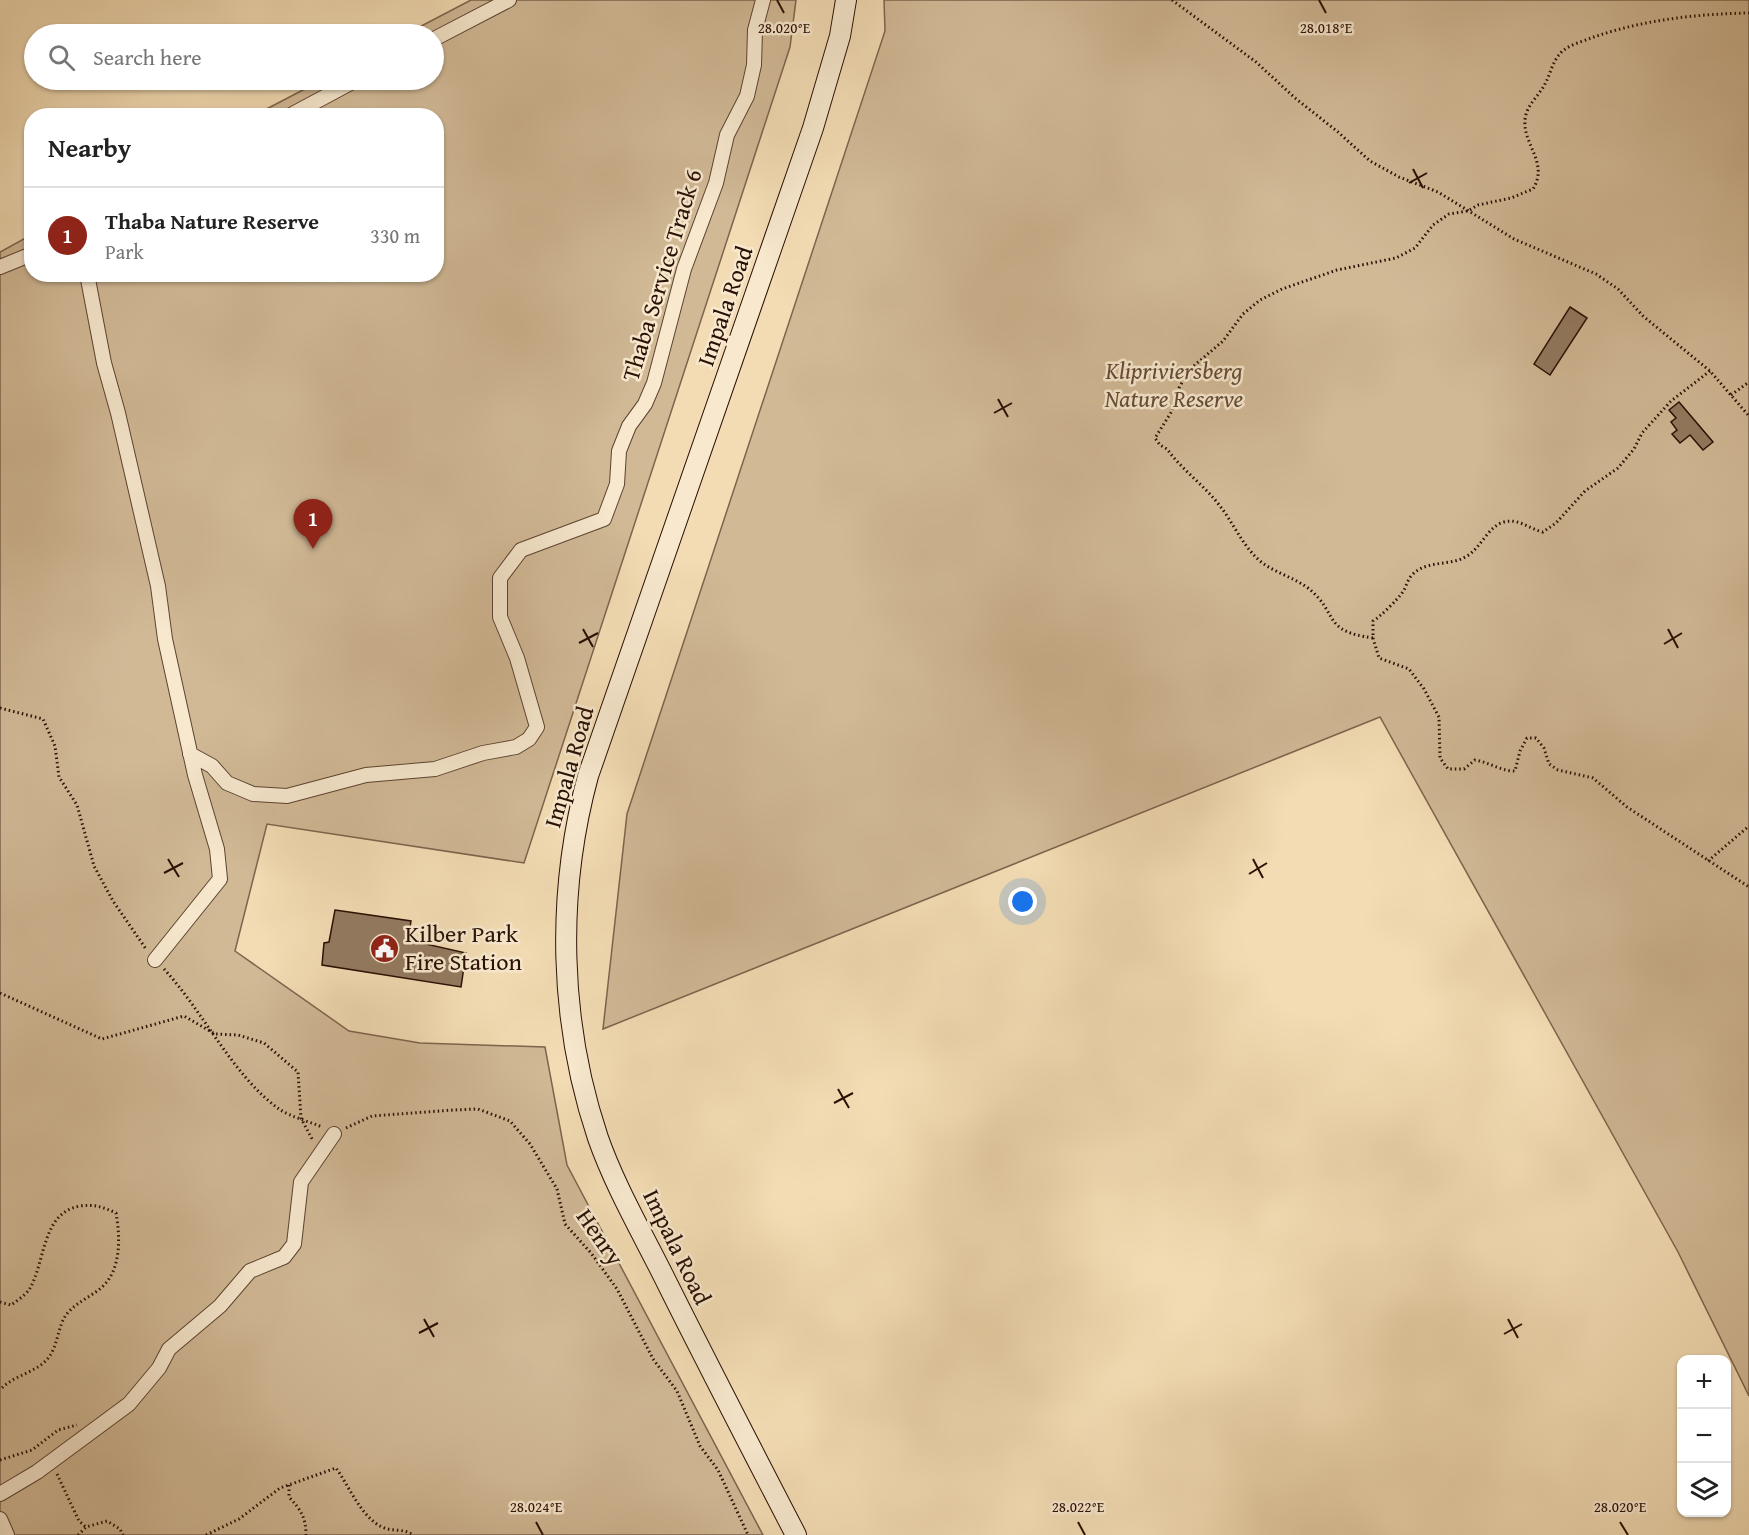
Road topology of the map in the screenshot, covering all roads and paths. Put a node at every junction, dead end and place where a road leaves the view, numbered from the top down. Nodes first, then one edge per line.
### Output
1 (509, 0) edge
2 (763, 0) edge
3 (846, 0) edge
4 (1172, 0) edge
5 (1749, 13) edge
6 (444, 34) edge
7 (337, 90) edge
8 (304, 108) edge
9 (1468, 211) junction
10 (24, 257) edge
11 (0, 267) edge
12 (89, 282) edge
13 (1710, 372) junction
14 (1749, 382) edge
15 (1731, 395) junction
16 (1749, 416) edge
17 (1372, 638) junction
18 (0, 708) edge
19 (190, 754) junction
20 (1749, 826) edge
21 (1707, 861) junction
22 (1749, 887) edge
23 (155, 960) junction
24 (0, 993) edge
25 (215, 1034) junction
26 (301, 1118) junction
27 (334, 1134) junction
28 (316, 1158) junction
29 (0, 1302) edge
30 (0, 1390) edge
31 (90, 1433) junction
32 (0, 1460) edge
33 (51, 1462) junction
34 (290, 1485) junction
35 (0, 1494) edge
36 (0, 1519) edge
37 (86, 1527) junction
38 (7, 1535) edge
39 (78, 1535) edge
40 (123, 1535) edge
41 (206, 1535) edge
42 (306, 1535) edge
43 (413, 1535) edge
44 (748, 1535) edge
45 (796, 1535) edge

1 - 6 street
2 - 19 street, Thaba Service Track 6
3 - 45 street, Impala Road
4 - 9 path
5 - 9 path
7 - 8 street
9 - 13 path
9 - 17 path
10 - 11 street
12 - 19 street
13 - 15 path
13 - 17 path
14 - 15 path
15 - 16 path
17 - 21 path
18 - 23 path
19 - 23 street
20 - 21 path
21 - 22 path
23 - 25 path
24 - 25 path
25 - 26 path
25 - 26 path
26 - 27 path
26 - 28 path
27 - 28 street
27 - 44 path, Henry
28 - 31 street
29 - 30 path
31 - 32 path
31 - 33 street
33 - 35 street
33 - 37 path
34 - 41 path
34 - 42 path
34 - 43 path
36 - 38 street
37 - 39 path
37 - 40 path

